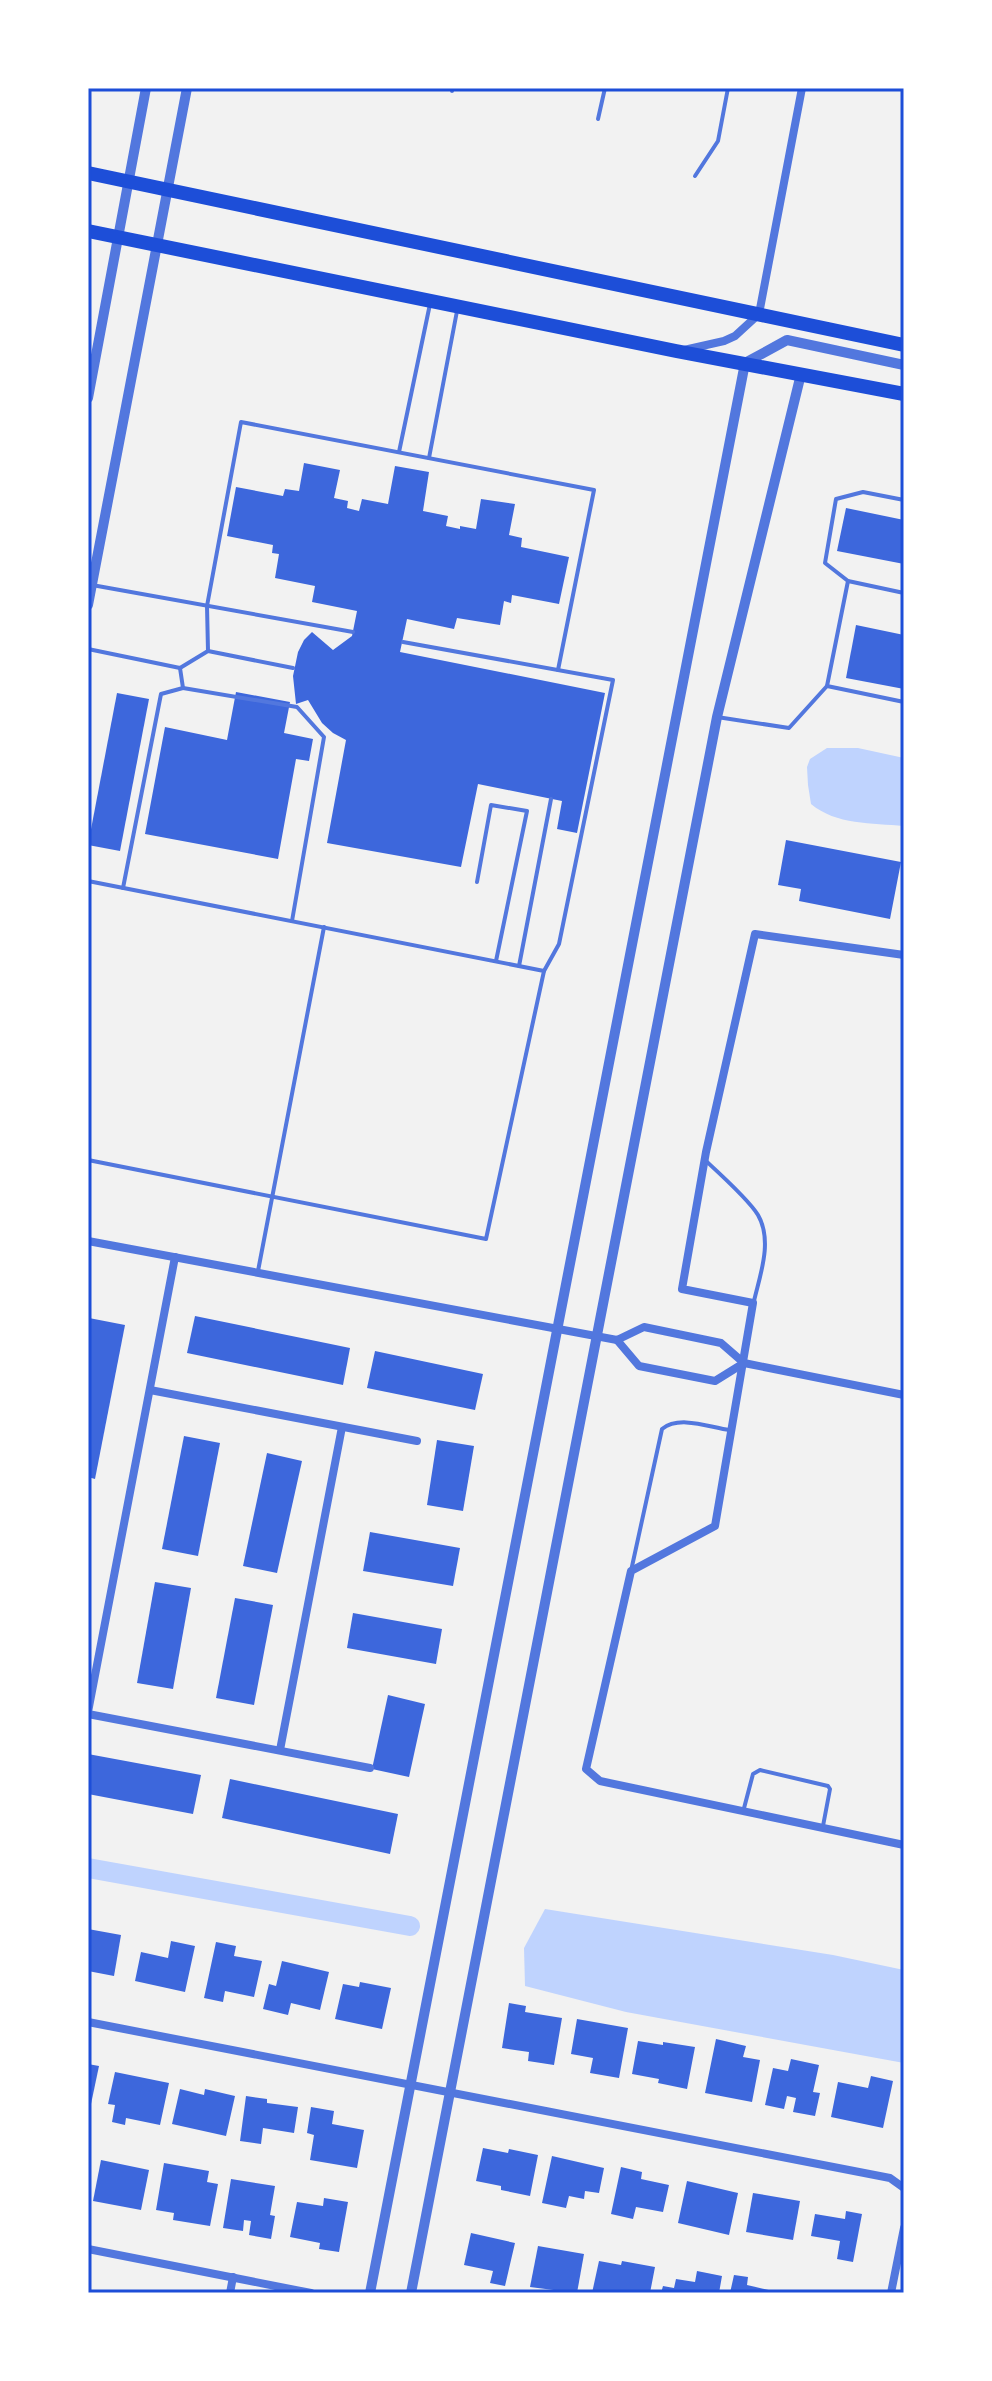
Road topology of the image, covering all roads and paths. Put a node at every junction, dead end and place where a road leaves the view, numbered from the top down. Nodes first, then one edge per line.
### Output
1 (146, 88) edge
2 (187, 88) edge
3 (605, 88) edge
4 (728, 88) edge
5 (802, 88) edge
6 (598, 119) dead end
7 (88, 173) edge
8 (695, 176) dead end
9 (128, 181) junction
10 (167, 189) junction
11 (88, 231) edge
12 (119, 238) junction
13 (157, 246) junction
14 (430, 302) junction
15 (458, 308) junction
16 (759, 314) junction
17 (904, 345) edge
18 (676, 351) junction
19 (745, 363) junction
20 (904, 365) edge
21 (801, 374) junction
22 (904, 394) edge
23 (88, 398) edge
24 (399, 452) junction
25 (429, 458) junction
26 (904, 500) edge
27 (91, 580) edge
28 (848, 581) junction
29 (904, 593) edge
30 (88, 605) edge
31 (207, 606) junction
32 (353, 632) dead end
33 (403, 642) dead end
34 (88, 649) edge
35 (208, 651) junction
36 (180, 668) junction
37 (293, 668) dead end
38 (558, 670) junction
39 (827, 686) junction
40 (183, 688) junction
41 (904, 702) edge
42 (717, 717) junction
43 (551, 799) dead end
44 (88, 881) edge
45 (477, 882) dead end
46 (123, 888) junction
47 (292, 921) junction
48 (324, 927) junction
49 (904, 955) edge
50 (496, 961) junction
51 (519, 966) junction
52 (544, 971) junction
53 (88, 1160) edge
54 (704, 1160) junction
55 (271, 1196) junction
56 (88, 1241) edge
57 (175, 1257) junction
58 (257, 1273) junction
59 (753, 1303) junction
60 (558, 1328) junction
61 (597, 1336) junction
62 (617, 1340) junction
63 (744, 1363) junction
64 (150, 1390) junction
65 (904, 1395) edge
66 (342, 1427) junction
67 (732, 1430) junction
68 (417, 1441) dead end
69 (631, 1571) junction
70 (88, 1713) edge
71 (280, 1750) junction
72 (370, 1768) dead end
73 (743, 1812) junction
74 (823, 1828) junction
75 (904, 1845) edge
76 (88, 2022) edge
77 (410, 2084) junction
78 (449, 2092) junction
79 (904, 2188) edge
80 (904, 2228) edge
81 (88, 2249) edge
82 (233, 2277) junction
83 (230, 2293) edge
84 (311, 2293) edge
85 (370, 2293) edge
86 (411, 2293) edge
87 (891, 2293) edge

1 - 9 street
2 - 10 street
3 - 6 lane
4 - 8 lane
5 - 16 street
7 - 9 main road
9 - 10 main road
9 - 12 street
10 - 13 street
10 - 16 main road
11 - 12 main road
12 - 13 main road
12 - 23 street
13 - 14 main road
13 - 27 street
14 - 15 main road
14 - 24 lane
15 - 18 main road
15 - 25 lane
16 - 17 main road
16 - 18 street
18 - 19 main road
19 - 20 street
19 - 21 main road
19 - 60 street
21 - 22 main road
21 - 42 street
24 - 25 lane
24 - 31 lane
25 - 38 lane
26 - 28 lane
27 - 30 street
27 - 31 lane
28 - 29 lane
28 - 39 lane
31 - 32 lane
31 - 35 lane
33 - 38 lane
34 - 36 lane
35 - 36 lane
35 - 37 lane
36 - 40 lane
38 - 52 lane
39 - 41 lane
39 - 42 lane
40 - 46 lane
40 - 47 lane
42 - 61 street
43 - 51 lane
44 - 46 lane
45 - 50 lane
46 - 47 lane
47 - 48 lane
48 - 50 lane
48 - 55 lane
49 - 54 street
50 - 51 lane
51 - 52 lane
52 - 55 lane
53 - 55 lane
54 - 59 lane
54 - 59 street
55 - 58 lane
56 - 57 street
57 - 58 street
57 - 64 street
58 - 60 street
59 - 63 street
60 - 61 street
60 - 77 street
61 - 62 street
61 - 78 street
62 - 63 street
62 - 63 street
63 - 65 street
63 - 67 street
64 - 66 street
64 - 70 street
66 - 68 street
66 - 71 street
67 - 69 street
67 - 69 lane
69 - 73 street
70 - 71 street
71 - 72 street
73 - 74 street
73 - 74 lane
74 - 75 street
76 - 77 street
77 - 78 street
77 - 85 street
78 - 79 street
78 - 86 street
80 - 87 street
81 - 82 street
82 - 83 street
82 - 84 street

